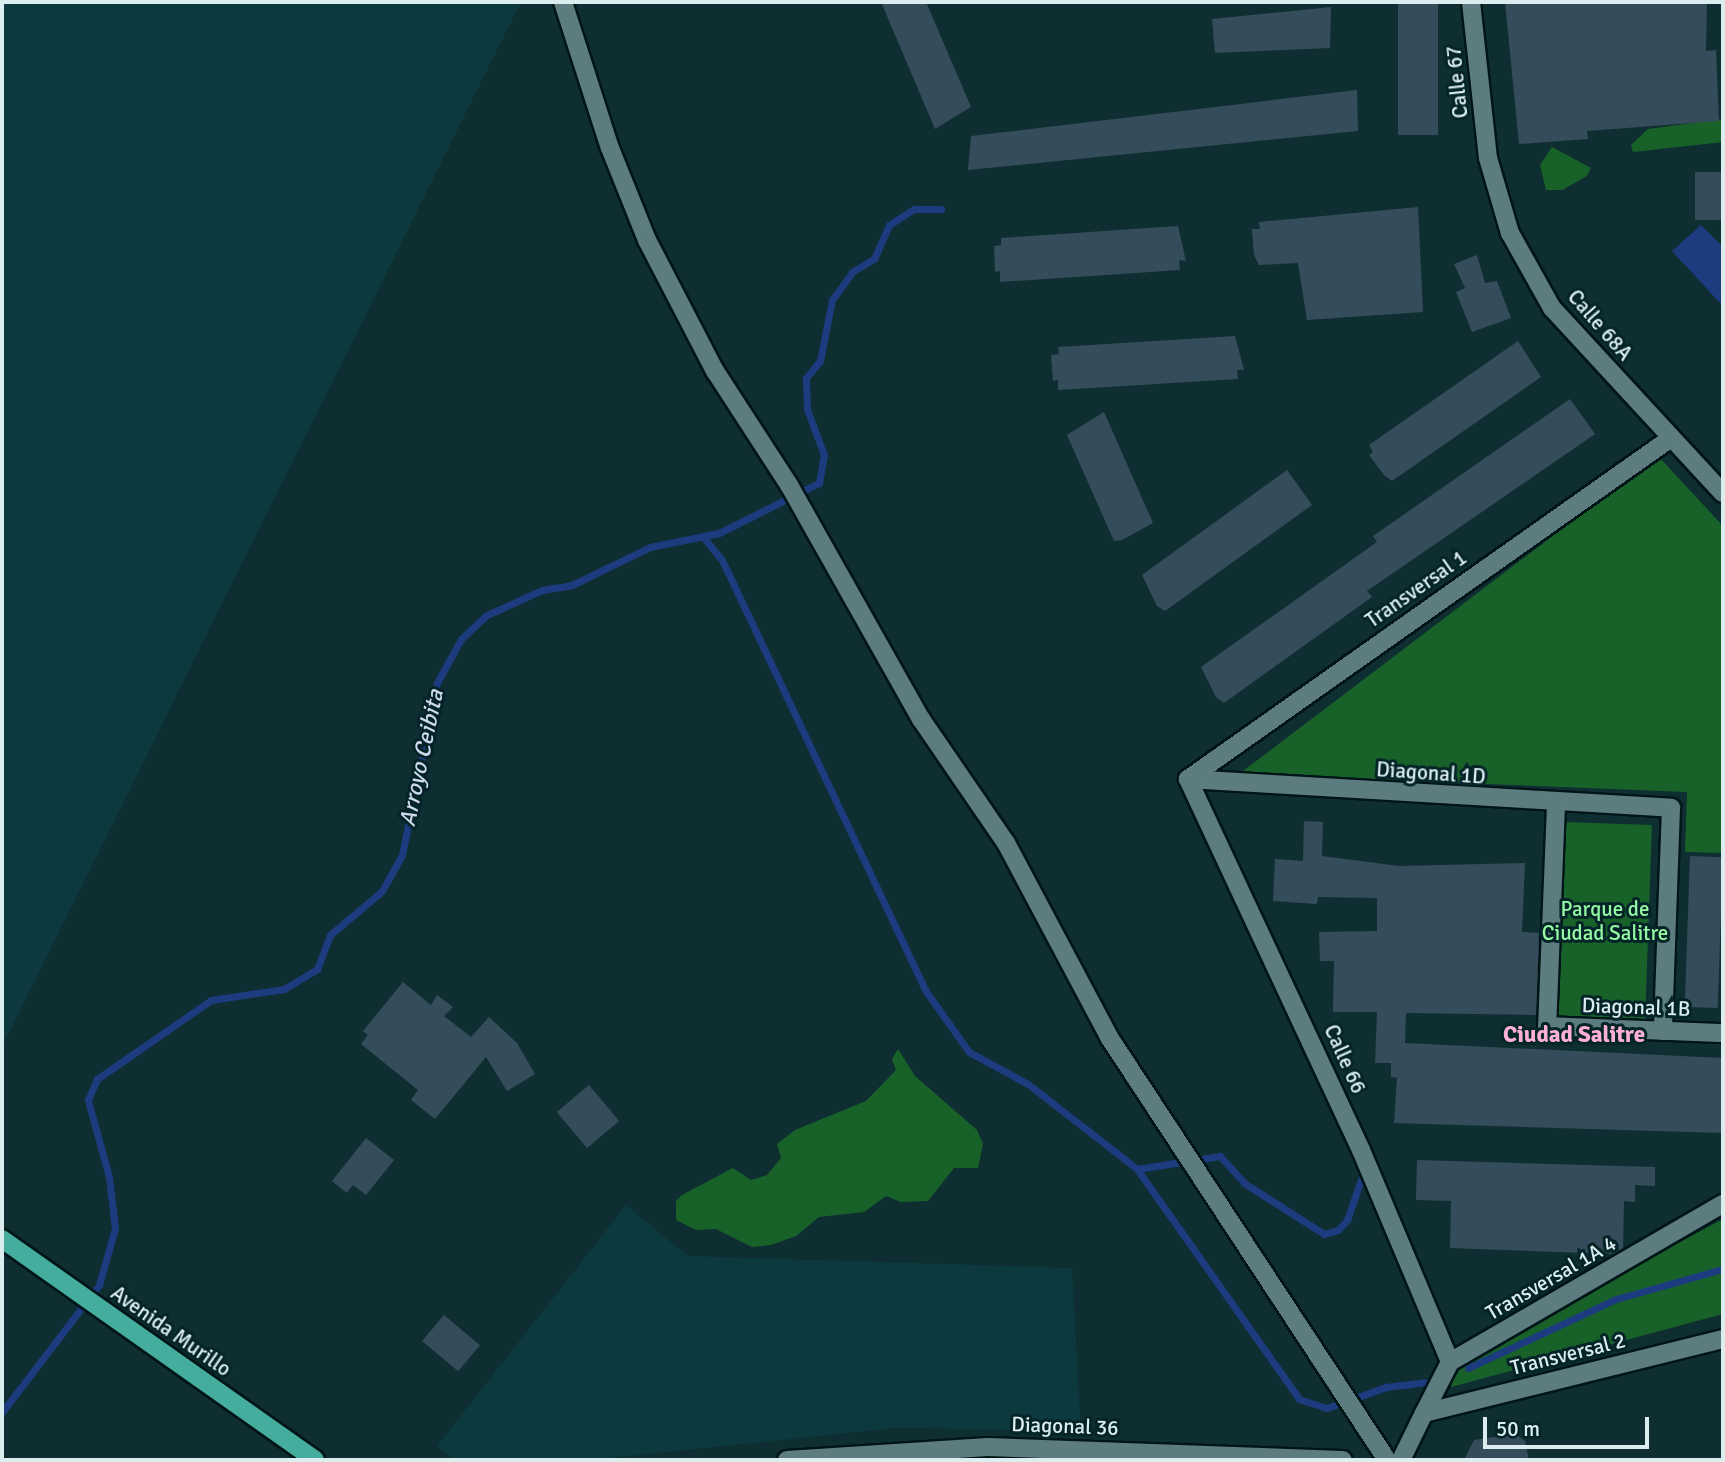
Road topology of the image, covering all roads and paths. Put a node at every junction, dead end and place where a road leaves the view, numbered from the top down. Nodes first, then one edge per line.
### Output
1 (563, 2) edge
2 (1471, 2) edge
3 (1488, 158) joint
4 (1671, 438) junction
5 (1723, 493) edge
6 (1188, 779) junction
7 (1556, 805) junction
8 (1663, 1031) junction
9 (1723, 1033) edge
10 (1723, 1204) edge
11 (2, 1239) edge
12 (1723, 1339) edge
13 (1450, 1362) junction
14 (1424, 1413) junction
15 (315, 1460) edge
16 (787, 1460) edge
17 (1343, 1460) edge
18 (1387, 1460) edge
19 (1401, 1460) edge

1 - 18 street
2 - 3 street, Calle 67
3 - 4 street, Calle 68A
4 - 5 street, Calle 68A
4 - 6 street, Transversal 1
6 - 7 street, Diagonal 1D
6 - 13 street, Calle 66
7 - 8 street, Diagonal 1B
7 - 8 street, Diagonal 1D
8 - 9 street, Diagonal 1B
10 - 13 street, Transversal 1A 4
11 - 15 main road, Avenida Murillo
12 - 14 street, Transversal 2
13 - 14 street
14 - 19 street
16 - 17 street, Diagonal 36

